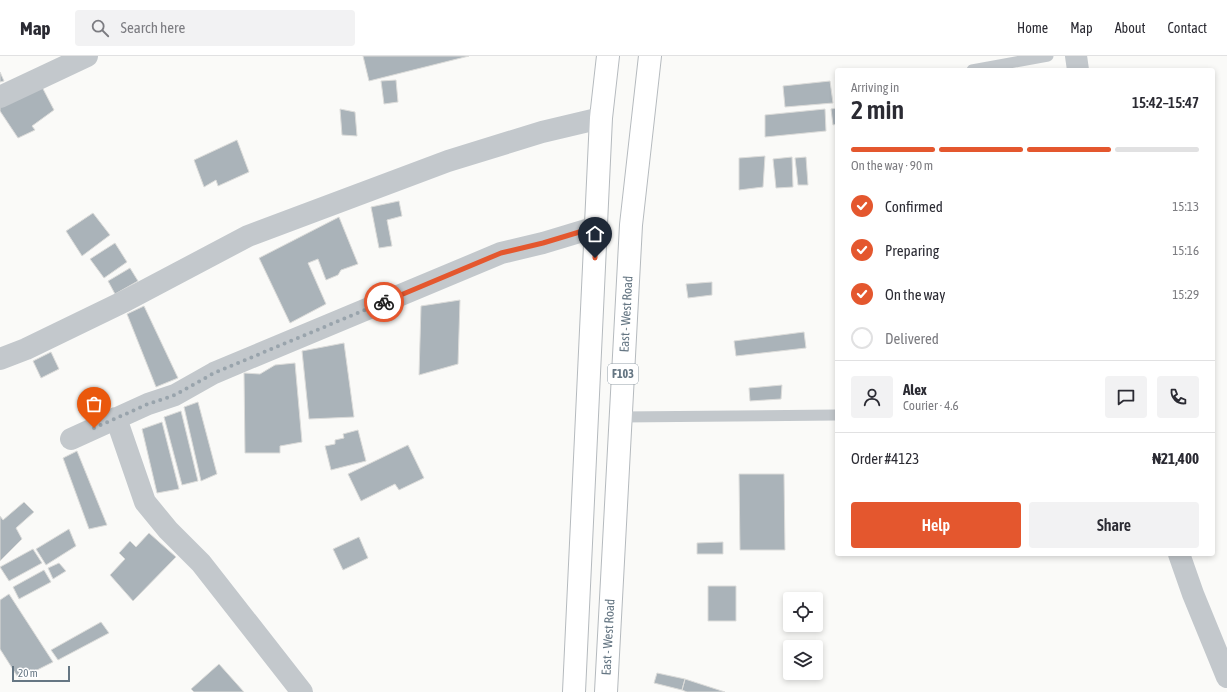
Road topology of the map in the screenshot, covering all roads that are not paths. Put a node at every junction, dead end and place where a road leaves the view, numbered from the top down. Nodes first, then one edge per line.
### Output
1 (87, 56) edge
2 (608, 56) edge
3 (650, 56) edge
4 (1048, 56) edge
5 (1076, 56) edge
6 (983, 68) edge
7 (1078, 68) edge
8 (0, 97) edge
9 (602, 118) junction
10 (596, 227) junction
11 (0, 359) edge
12 (835, 415) edge
13 (621, 417) junction
14 (116, 418) junction
15 (71, 439) dead end
16 (1181, 556) edge
17 (1227, 677) edge
18 (302, 692) edge
19 (574, 692) edge
20 (606, 692) edge

1 - 8 street
2 - 9 main road, F103
3 - 13 main road, East - West Road / F103
4 - 6 lane
5 - 7 street
9 - 10 main road, F103
9 - 11 street
10 - 14 street
10 - 19 main road, F103
12 - 13 lane
13 - 20 main road, East - West Road / F103
14 - 15 street
14 - 18 street
16 - 17 street

